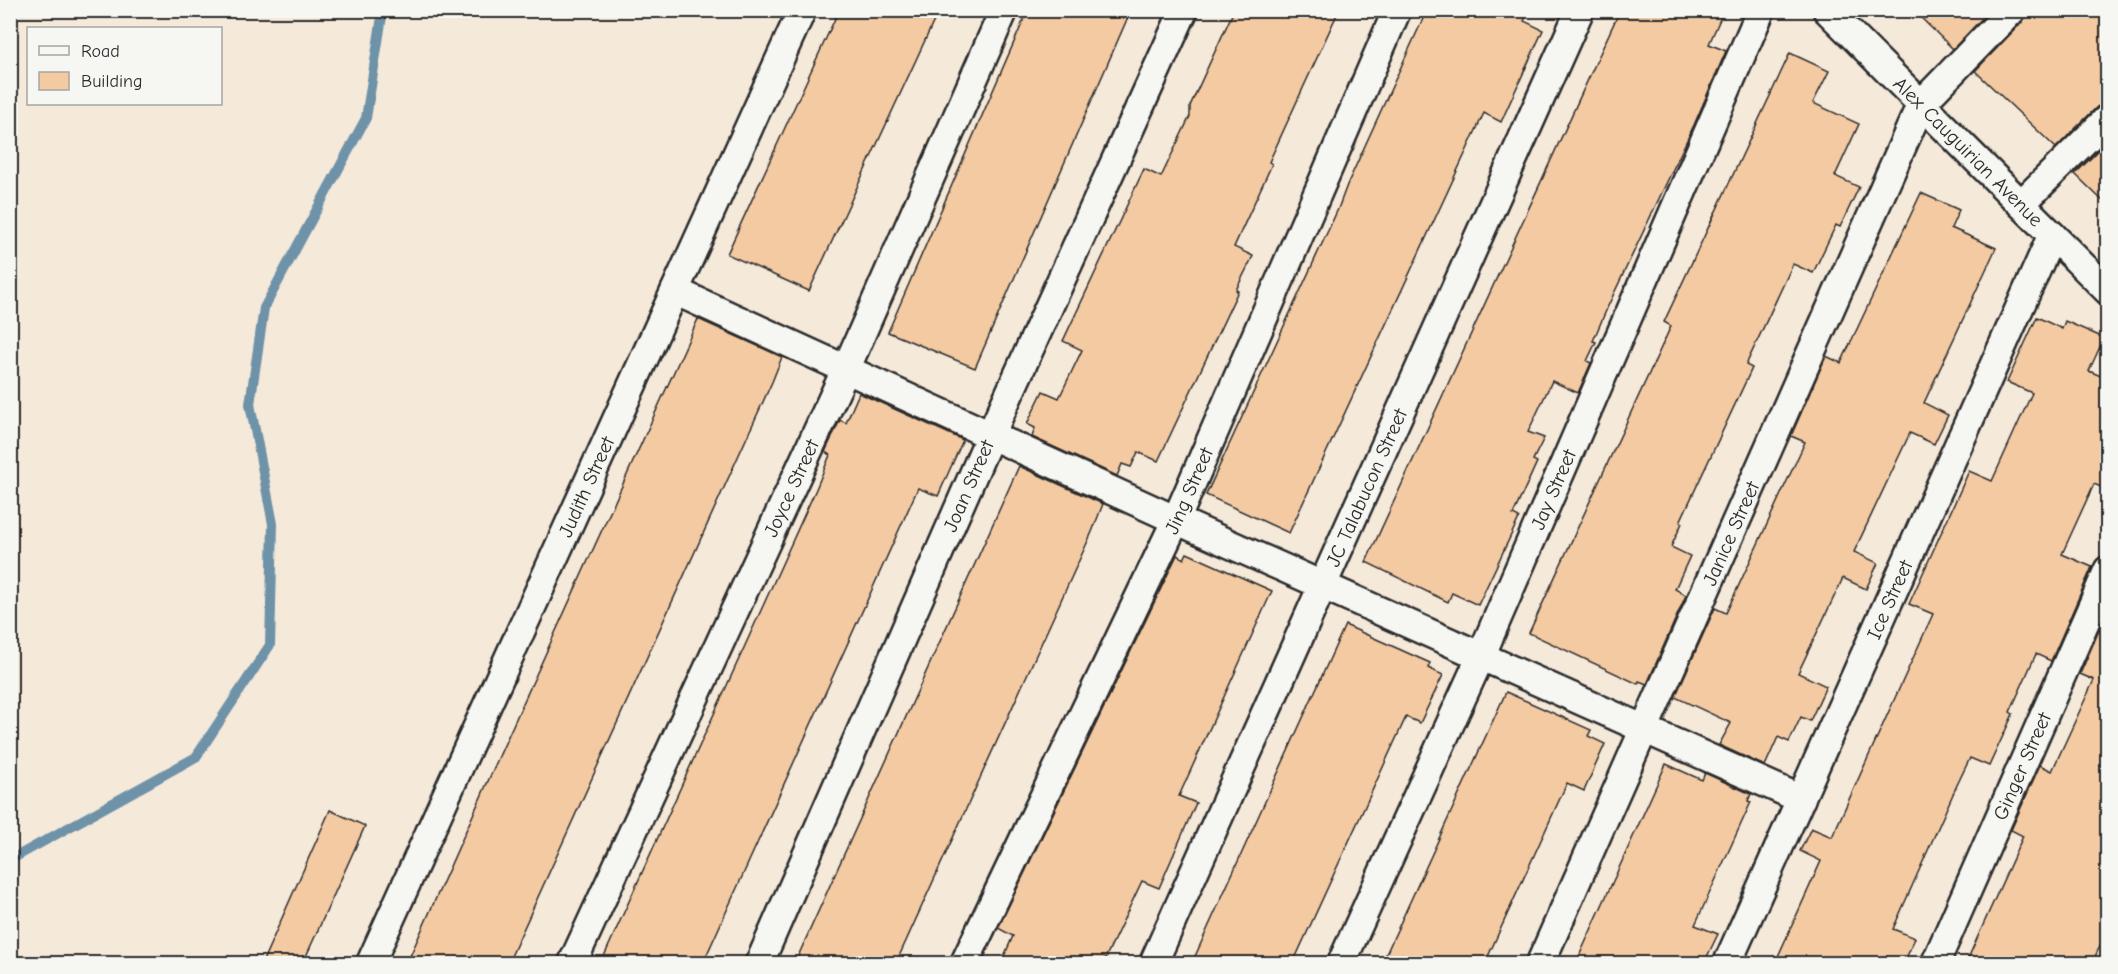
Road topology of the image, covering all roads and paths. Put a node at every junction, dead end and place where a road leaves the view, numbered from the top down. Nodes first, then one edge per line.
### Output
1 (802, 10) edge
2 (1004, 10) edge
3 (1184, 10) edge
4 (1397, 10) edge
5 (1580, 10) edge
6 (1761, 10) edge
7 (1827, 10) edge
8 (2012, 10) edge
9 (1921, 104) junction
10 (2108, 118) edge
11 (2021, 204) junction
12 (2052, 235) junction
13 (675, 291) junction
14 (2108, 291) edge
15 (846, 369) junction
16 (991, 435) junction
17 (1176, 520) junction
18 (2108, 570) edge
19 (1323, 585) junction
20 (1481, 656) junction
21 (1644, 728) junction
22 (1801, 799) junction
23 (370, 963) edge
24 (572, 963) edge
25 (759, 963) edge
26 (964, 963) edge
27 (1153, 963) edge
28 (1341, 963) edge
29 (1540, 963) edge
30 (1727, 963) edge
31 (1935, 963) edge

1 - 13 street, Judith Street
2 - 15 street, Joyce Street
3 - 16 street, Joan Street
4 - 17 street, Jing Street
5 - 19 street, JC Talabucon Street
6 - 20 street, Jay Street
7 - 9 street, Alex Cauguirian Avenue
8 - 9 street
9 - 11 street, Alex Cauguirian Avenue
9 - 21 street, Janice Street
10 - 11 street
11 - 12 street, Alex Cauguirian Avenue
12 - 14 street, Alex Cauguirian Avenue
12 - 22 street, Ice Street
13 - 15 street
13 - 23 street, Judith Street
15 - 16 street
15 - 24 street, Joyce Street
16 - 17 street
16 - 25 street, Joan Street
17 - 19 street
17 - 26 street, Jing Street
18 - 31 street, Ginger Street
19 - 20 street
19 - 27 street, JC Talabucon Street
20 - 21 street
20 - 28 street, Jay Street
21 - 22 street
21 - 29 street, Janice Street
22 - 30 street, Ice Street

